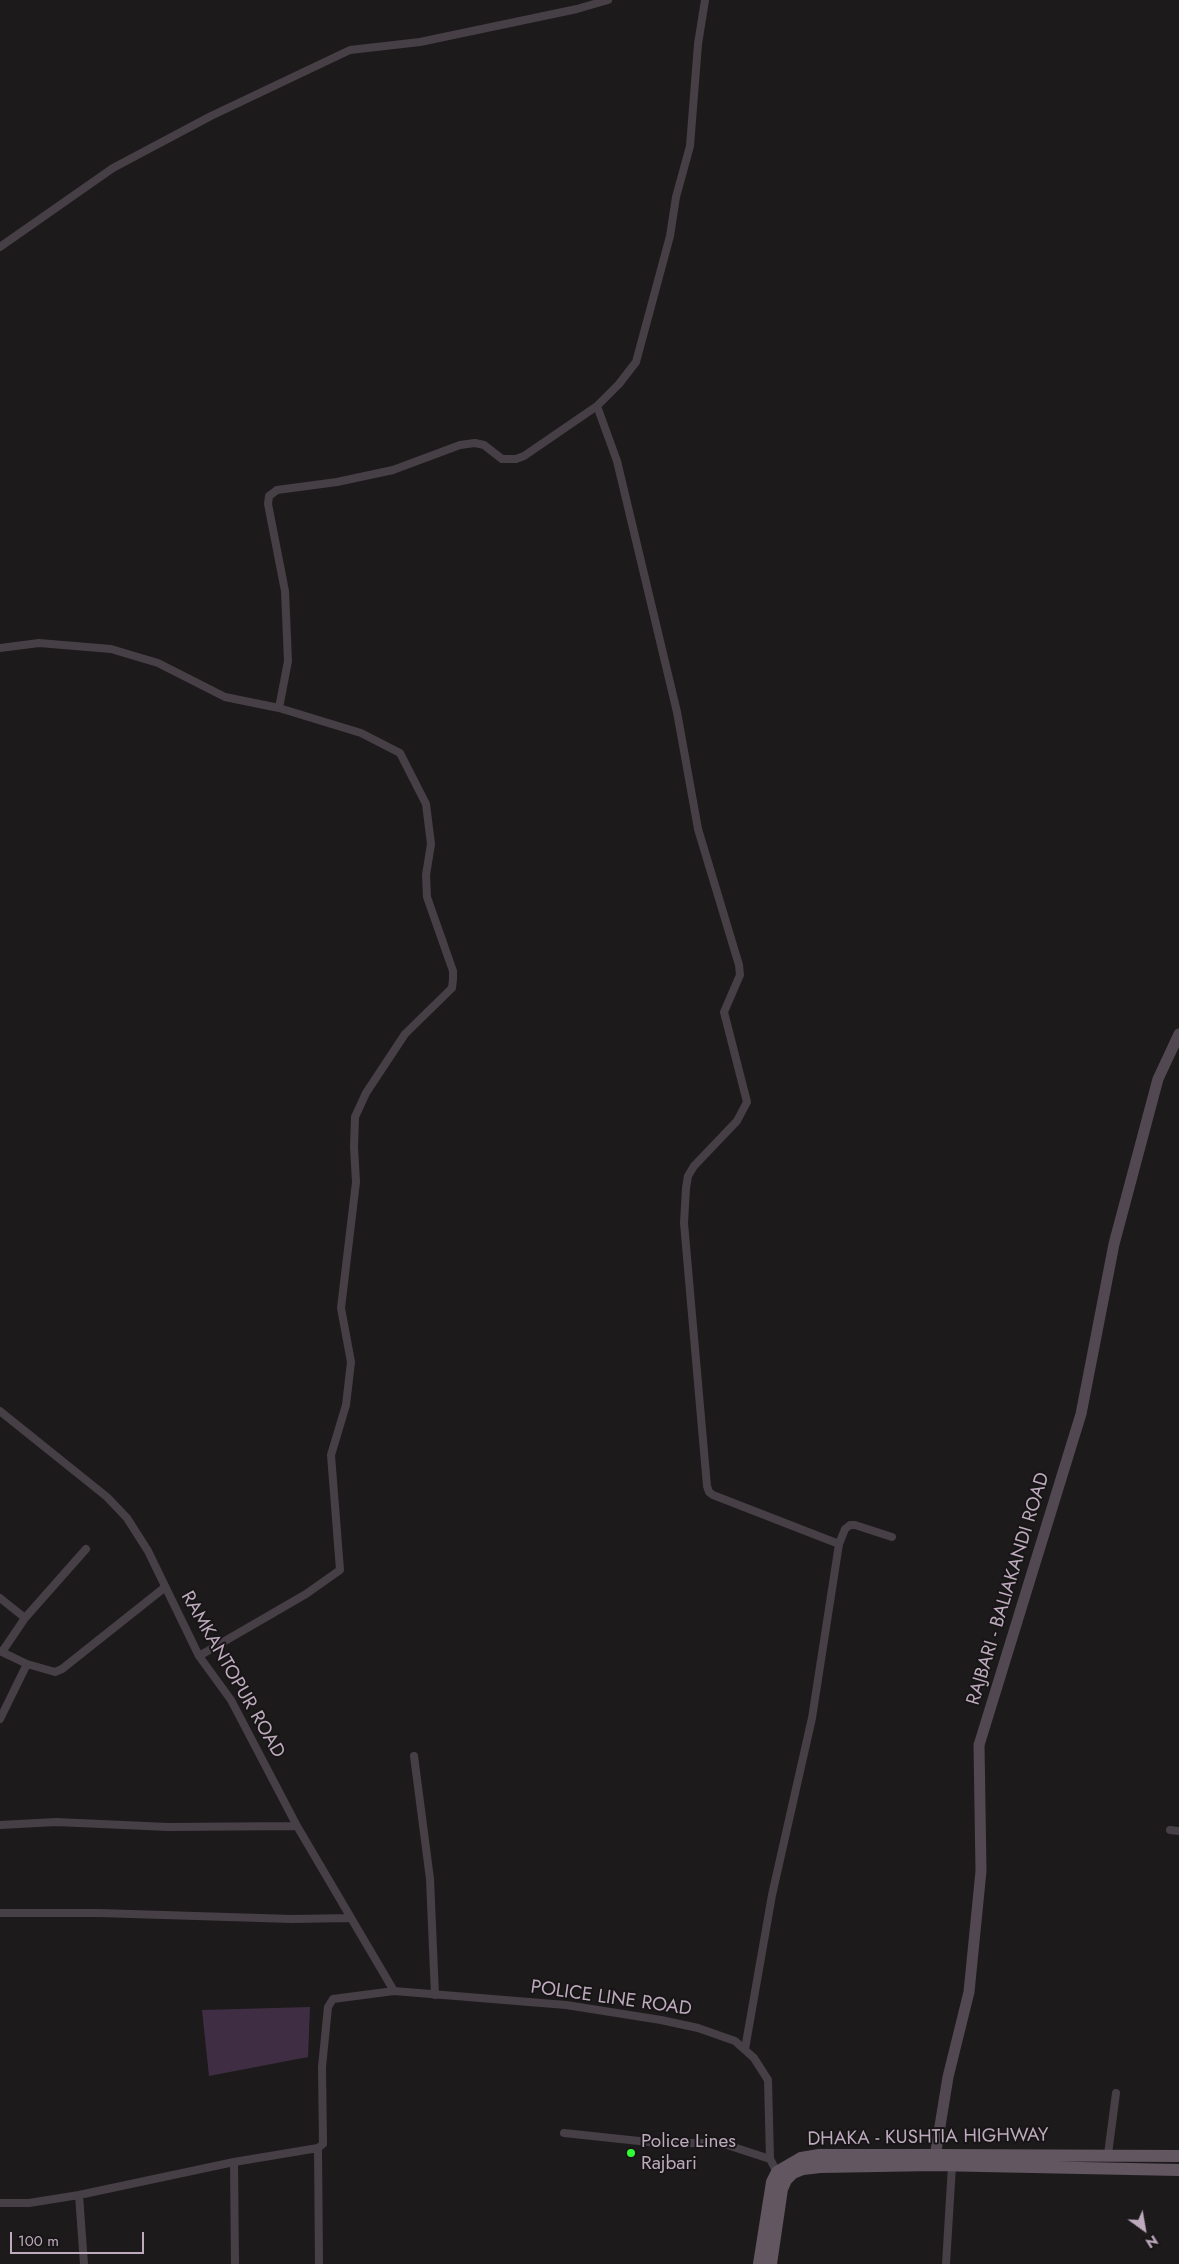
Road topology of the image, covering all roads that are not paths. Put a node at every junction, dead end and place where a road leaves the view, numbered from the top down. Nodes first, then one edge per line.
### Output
1 (608, 0) edge
2 (705, 0) edge
3 (0, 247) edge
4 (597, 406) junction
5 (0, 648) edge
6 (279, 708) junction
7 (1179, 1034) edge
8 (0, 1411) edge
9 (892, 1537) dead end
10 (839, 1544) junction
11 (86, 1549) dead end
12 (164, 1588) junction
13 (0, 1598) edge
14 (25, 1618) junction
15 (1, 1652) edge
16 (199, 1656) junction
17 (27, 1664) junction
18 (2, 1709) edge
19 (0, 1719) edge
20 (414, 1756) dead end
21 (0, 1825) edge
22 (297, 1826) junction
23 (1170, 1830) dead end
24 (1179, 1831) edge
25 (0, 1913) edge
26 (351, 1918) junction
27 (394, 1991) junction
28 (435, 1995) junction
29 (745, 2049) junction
30 (1116, 2093) dead end
31 (564, 2133) dead end
32 (318, 2148) junction
33 (1108, 2154) junction
34 (1179, 2156) edge
35 (770, 2159) junction
36 (935, 2160) junction
37 (234, 2162) junction
38 (952, 2166) junction
39 (1179, 2170) edge
40 (777, 2172) junction
41 (79, 2195) junction
42 (0, 2203) edge
43 (84, 2264) edge
44 (235, 2264) edge
45 (319, 2264) edge
46 (759, 2264) edge
47 (771, 2264) edge
48 (946, 2264) edge

1 - 3 street
2 - 4 street
4 - 6 street
4 - 10 street
5 - 6 street
6 - 16 street
7 - 36 main road, RAJBARI - BALIAKANDI ROAD
8 - 12 street, RAMKANTOPUR ROAD
9 - 10 street
10 - 29 street
11 - 14 street
12 - 16 street, RAMKANTOPUR ROAD
12 - 17 street
13 - 14 street
14 - 15 street
15 - 17 street
16 - 22 street, RAMKANTOPUR ROAD
17 - 18 street
18 - 19 street
20 - 28 street
21 - 22 street
22 - 26 street, RAMKANTOPUR ROAD
23 - 24 street
25 - 26 street
26 - 27 street, RAMKANTOPUR ROAD
27 - 28 street, POLICE LINE ROAD
27 - 32 street, POLICE LINE ROAD
28 - 29 street, POLICE LINE ROAD
29 - 35 street, POLICE LINE ROAD
30 - 33 street
31 - 35 street
32 - 37 street
32 - 45 street, POLICE LINE ROAD
33 - 34 main road, DHAKA - KUSHTIA HIGHWAY
33 - 36 main road, DHAKA - KUSHTIA HIGHWAY
35 - 40 street, POLICE LINE ROAD
36 - 38 main road, DHAKA - KUSHTIA HIGHWAY
36 - 40 main road, DHAKA - KUSHTIA HIGHWAY
36 - 47 main road, DHAKA - KUSHTIA HIGHWAY
37 - 41 street
37 - 44 street
38 - 39 main road, DHAKA - KUSHTIA HIGHWAY
38 - 48 street
40 - 46 main road
41 - 42 street
41 - 43 street

